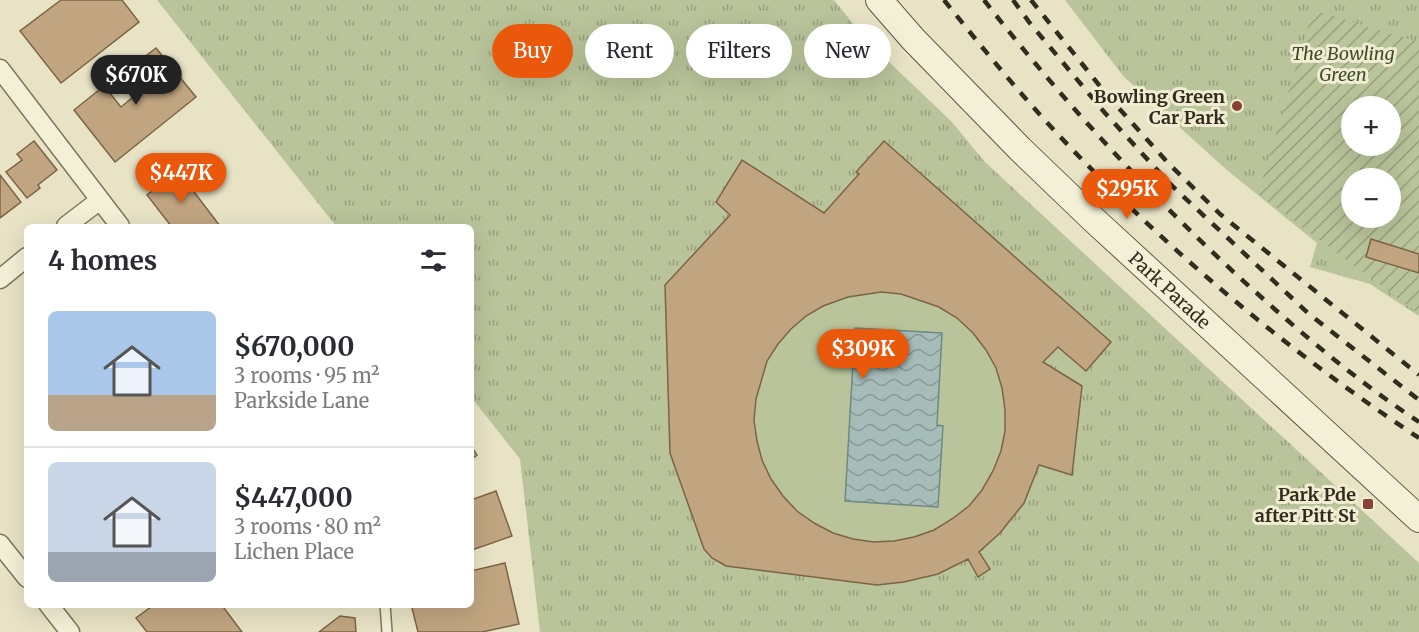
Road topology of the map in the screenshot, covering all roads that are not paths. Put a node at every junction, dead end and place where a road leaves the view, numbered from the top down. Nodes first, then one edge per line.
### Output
1 (879, 0) edge
2 (0, 69) edge
3 (100, 200) junction
4 (69, 224) edge
5 (118, 224) edge
6 (24, 259) edge
7 (0, 279) edge
8 (1419, 519) edge
9 (0, 544) edge
10 (24, 574) edge
11 (51, 608) edge
12 (385, 608) edge
13 (70, 632) edge
14 (387, 632) edge

1 - 8 street, Park Parade
2 - 3 street
3 - 4 street
3 - 5 street
6 - 7 street
9 - 10 street
11 - 13 street
12 - 14 lane

